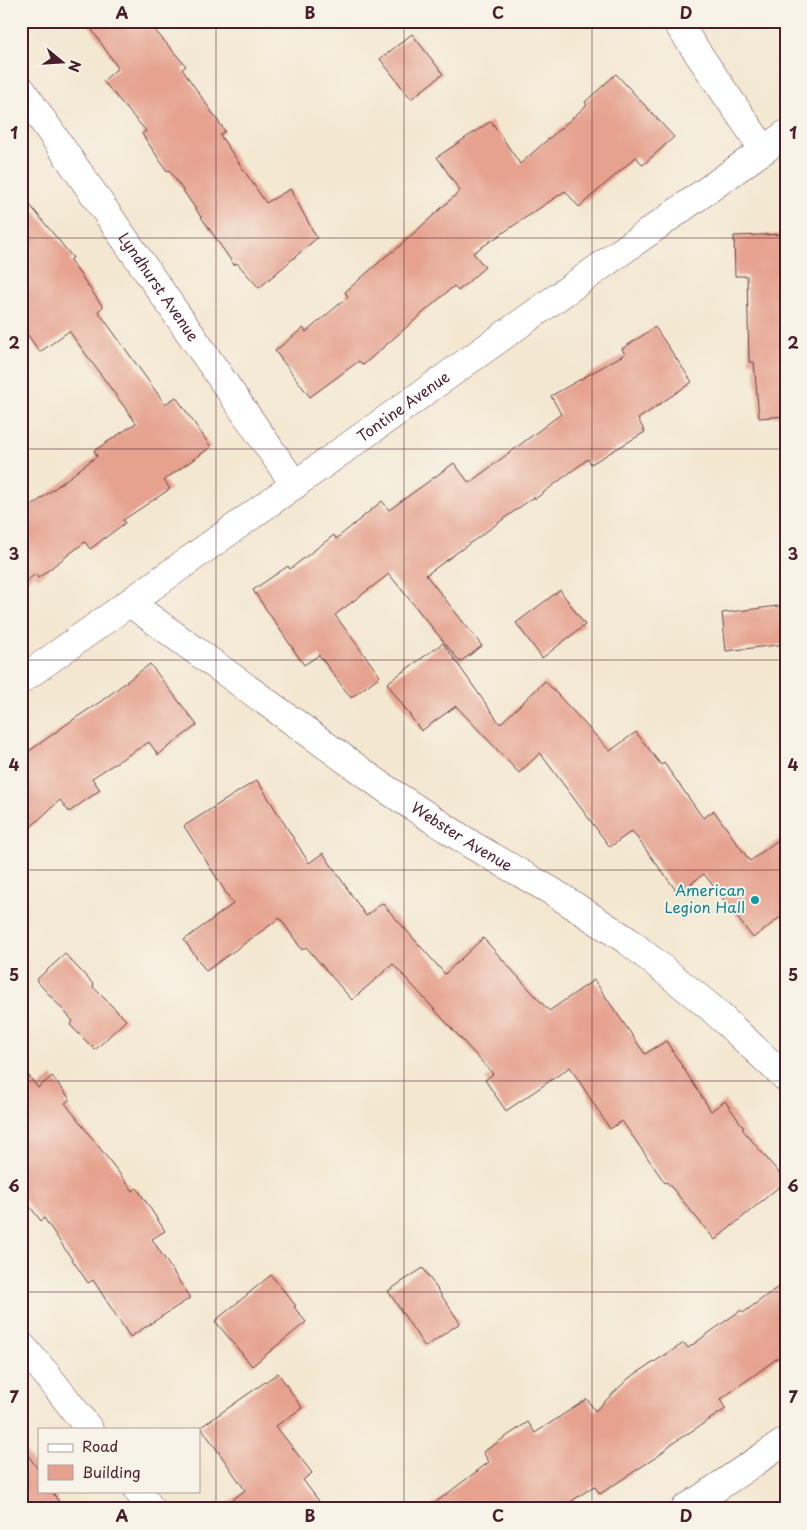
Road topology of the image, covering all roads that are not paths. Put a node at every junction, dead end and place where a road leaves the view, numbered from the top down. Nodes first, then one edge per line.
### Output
1 (676, 21) edge
2 (21, 89) edge
3 (786, 134) edge
4 (764, 150) junction
5 (295, 485) junction
6 (130, 603) junction
7 (21, 680) edge
8 (786, 1078) edge
9 (21, 1345) edge
10 (88, 1428) edge
11 (786, 1441) edge
12 (139, 1492) edge
13 (151, 1509) edge
14 (685, 1509) edge

1 - 4 street
2 - 5 street, Lyndhurst Avenue
3 - 4 street, Tontine Avenue
4 - 5 street, Tontine Avenue
5 - 6 street, Tontine Avenue
6 - 7 street, Tontine Avenue
6 - 8 street, Webster Avenue
9 - 10 street
11 - 14 street
12 - 13 street

